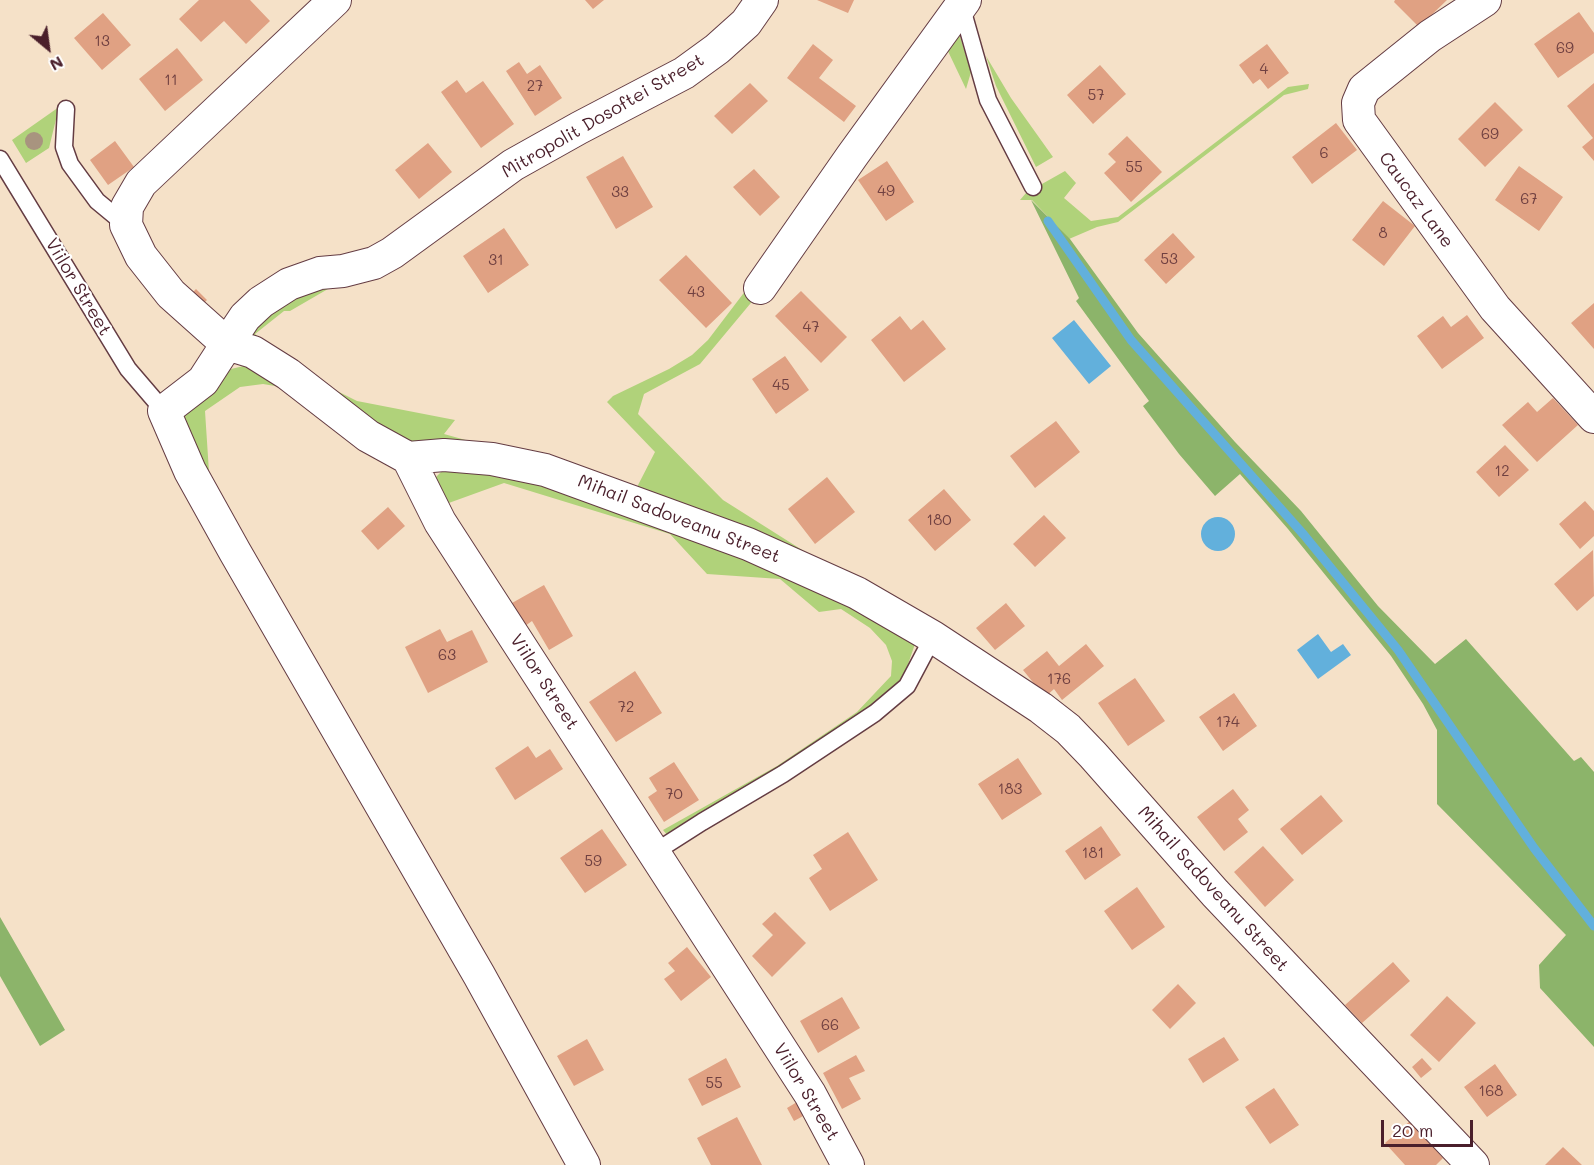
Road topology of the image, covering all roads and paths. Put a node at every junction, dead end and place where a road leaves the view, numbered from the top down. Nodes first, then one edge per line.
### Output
1 (335, 0) edge
2 (762, 0) edge
3 (1485, 0) edge
4 (963, 2) edge
5 (66, 110) dead end
6 (0, 159) edge
7 (1033, 187) dead end
8 (126, 225) junction
9 (760, 288) dead end
10 (227, 344) junction
11 (164, 411) junction
12 (1594, 417) edge
13 (408, 458) junction
14 (933, 637) junction
15 (655, 852) junction
16 (584, 1165) edge
17 (848, 1165) edge
18 (1473, 1165) edge

1 - 8 street
2 - 10 street, Mitropolit Dosoftei Street
3 - 12 street, Caucaz Lane
4 - 7 lane
4 - 9 street
5 - 8 lane
6 - 11 lane, Viilor Street
8 - 10 street
10 - 11 street
10 - 13 street
11 - 16 street, Viilor Street
13 - 14 street, Mihail Sadoveanu Street
13 - 15 street, Viilor Street
14 - 15 lane
14 - 18 street, Mihail Sadoveanu Street
15 - 17 street, Viilor Street

